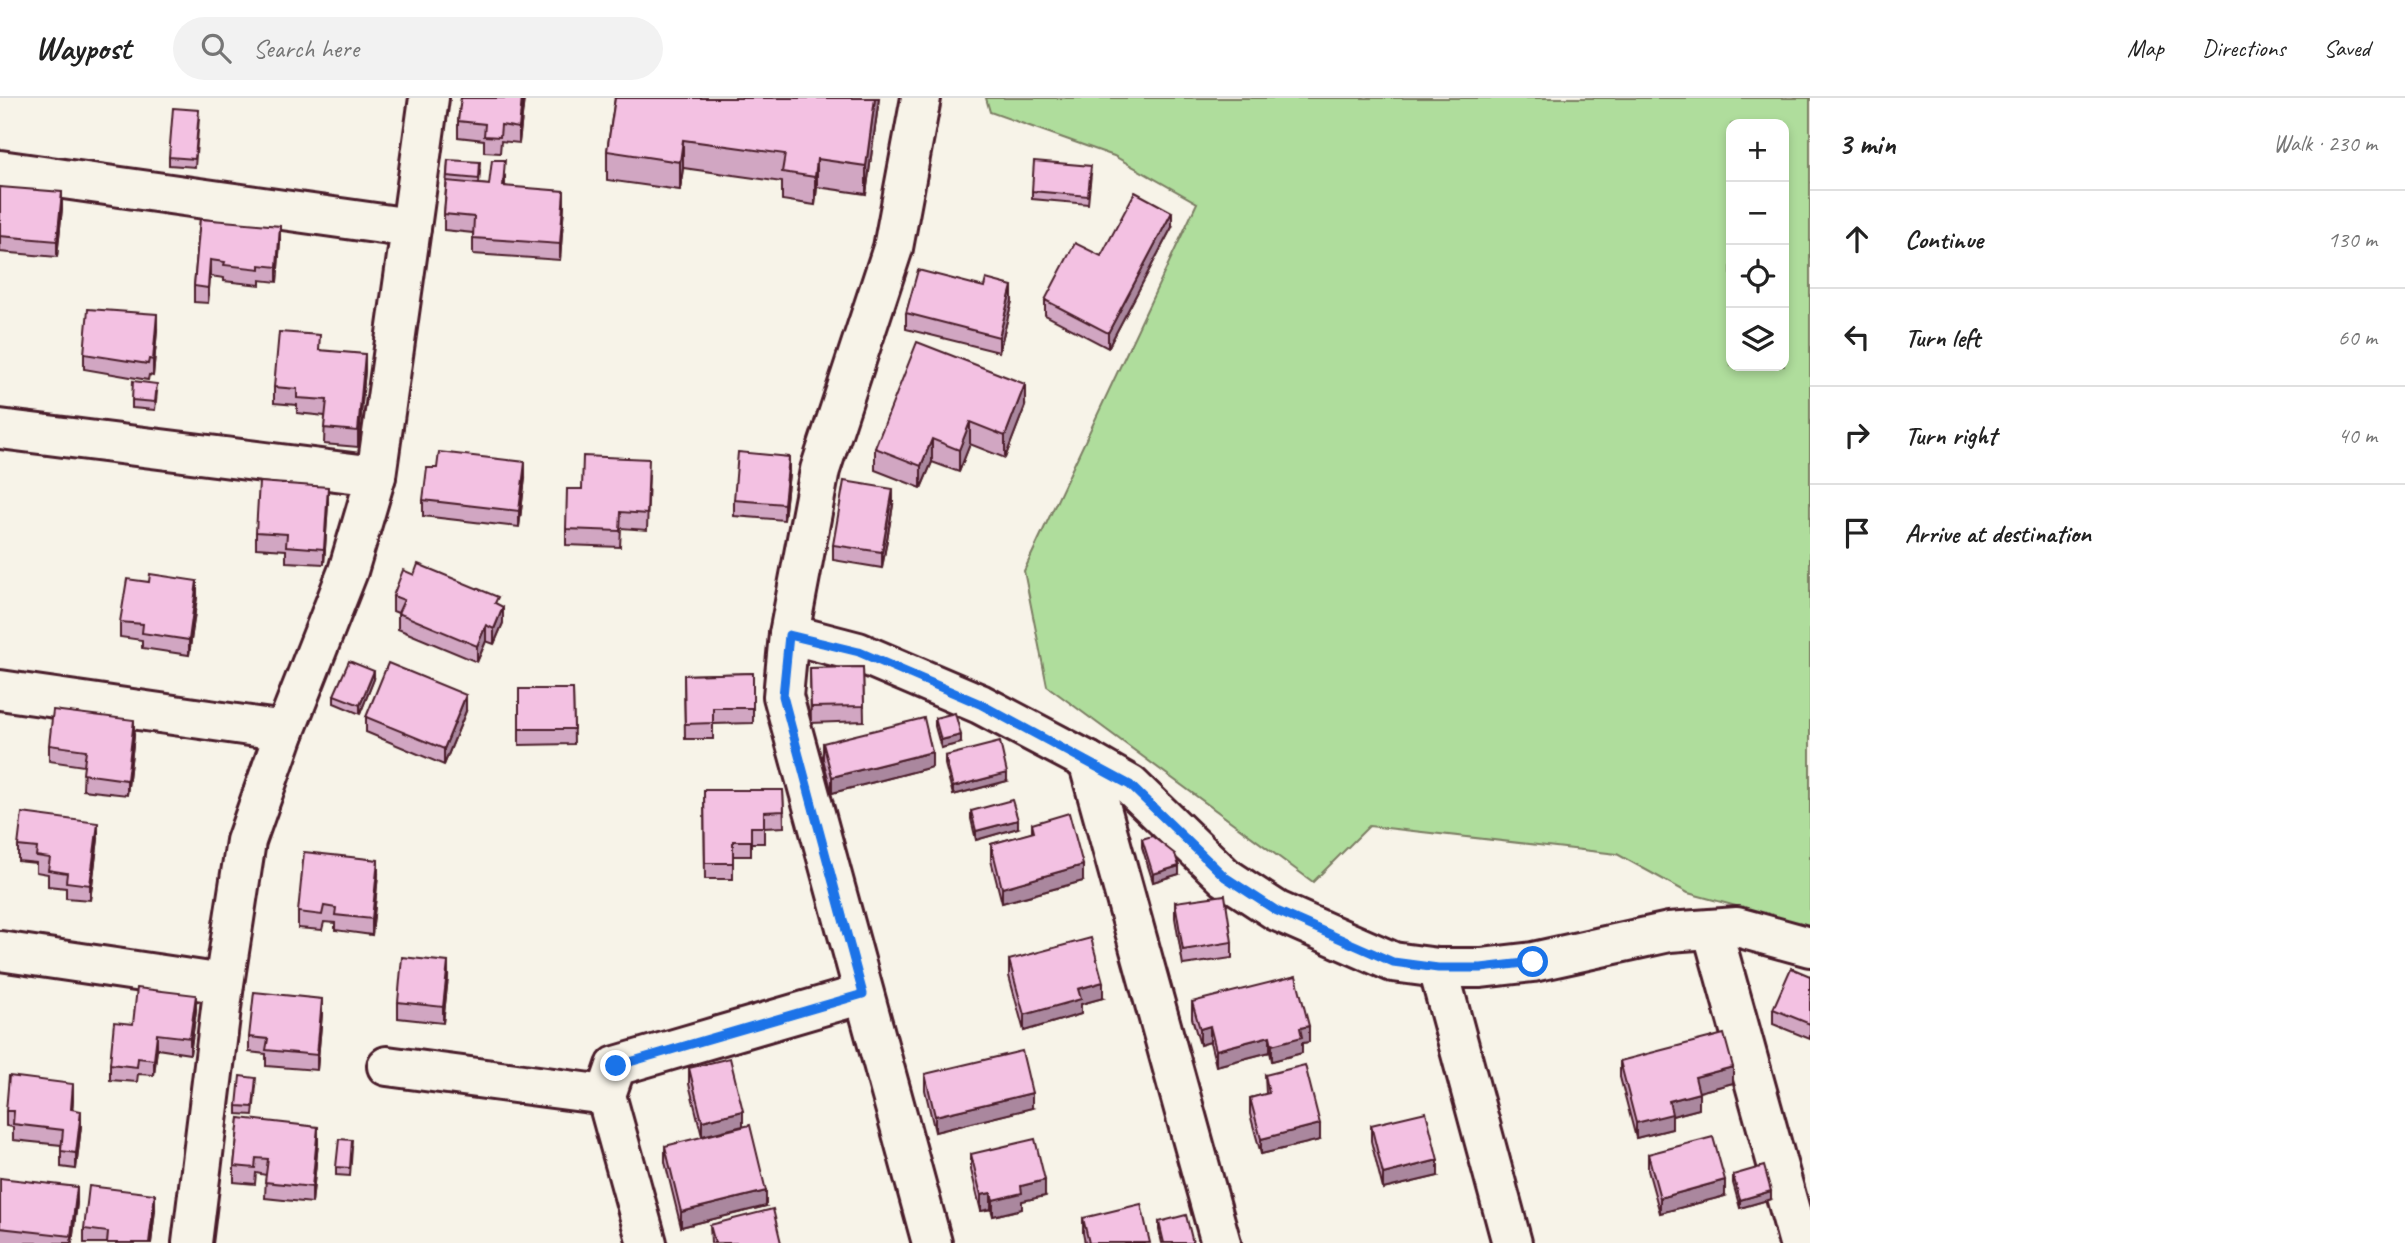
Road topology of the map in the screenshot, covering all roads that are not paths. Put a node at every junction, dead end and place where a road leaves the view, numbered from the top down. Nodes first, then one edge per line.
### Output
1 (429, 98) edge
2 (921, 98) edge
3 (0, 170) edge
4 (411, 228) junction
5 (0, 429) edge
6 (376, 476) junction
7 (789, 635) junction
8 (0, 690) edge
9 (285, 731) junction
10 (1088, 761) junction
11 (1712, 929) junction
12 (1810, 947) edge
13 (0, 955) edge
14 (1438, 968) junction
15 (224, 984) junction
16 (863, 994) junction
17 (387, 1066) dead end
18 (606, 1095) junction
19 (192, 1243) edge
20 (648, 1243) edge
21 (932, 1243) edge
22 (1221, 1243) edge
23 (1512, 1243) edge
24 (1799, 1243) edge

1 - 4 street
2 - 7 street
3 - 4 street
4 - 6 street
5 - 6 street
6 - 9 street
7 - 10 street
7 - 16 street
8 - 9 street
9 - 15 street
10 - 14 street
10 - 22 street
11 - 12 street
11 - 14 street
11 - 24 street
13 - 15 street
14 - 23 street
15 - 19 street
16 - 18 street
16 - 21 street
17 - 18 street
18 - 20 street

